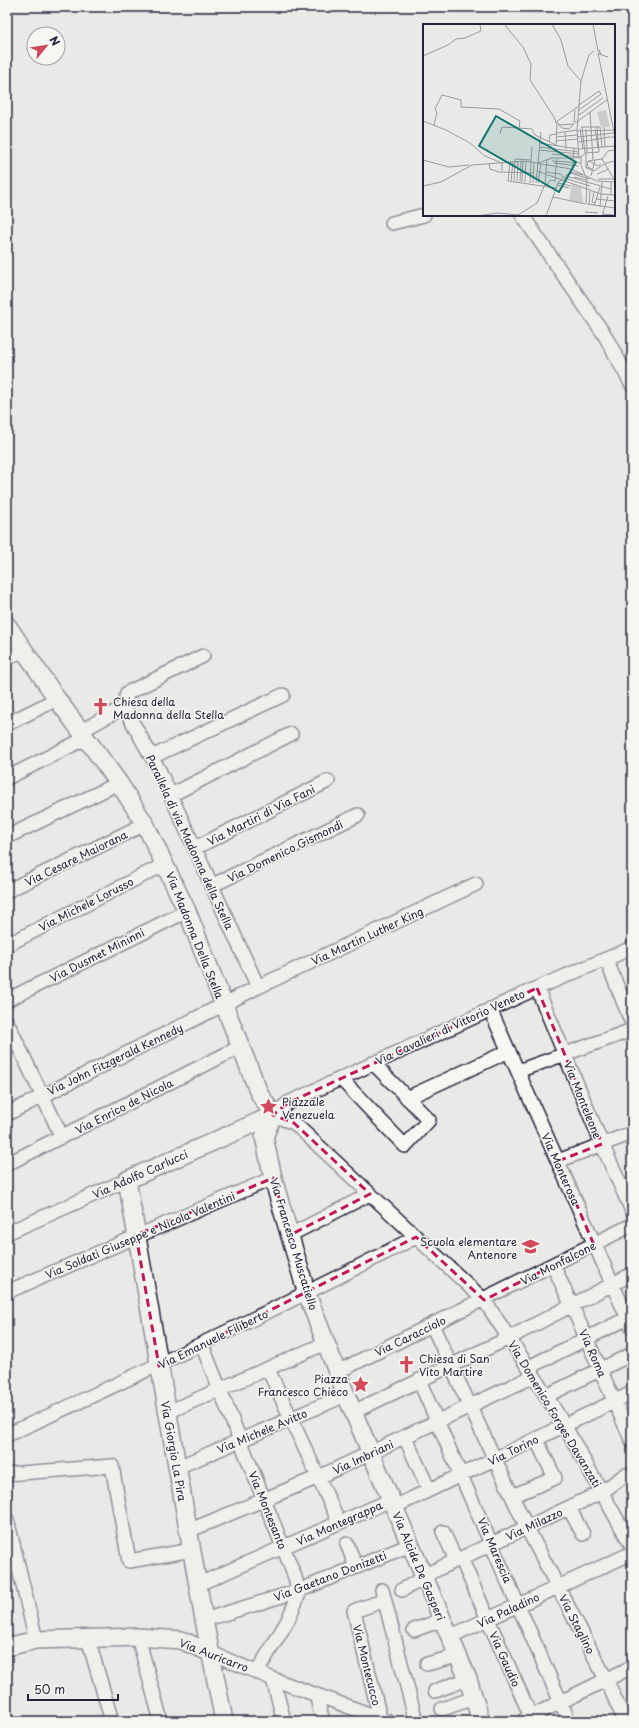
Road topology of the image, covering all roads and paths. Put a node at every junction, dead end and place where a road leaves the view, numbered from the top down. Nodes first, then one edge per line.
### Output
1 (423, 215) edge
2 (523, 216) edge
3 (392, 223) dead end
4 (632, 385) edge
5 (7, 625) edge
6 (24, 650) junction
7 (203, 656) dead end
8 (7, 658) edge
9 (283, 695) dead end
10 (57, 700) junction
11 (124, 707) junction
12 (7, 724) edge
13 (84, 734) junction
14 (291, 734) dead end
15 (152, 757) junction
16 (7, 778) edge
17 (328, 781) dead end
18 (119, 783) junction
19 (171, 795) junction
20 (358, 815) dead end
21 (145, 824) junction
22 (7, 838) edge
23 (195, 848) junction
24 (165, 864) junction
25 (476, 884) dead end
26 (211, 886) junction
27 (7, 892) edge
28 (187, 910) junction
29 (7, 944) edge
30 (632, 948) edge
31 (606, 959) junction
32 (258, 987) junction
33 (537, 988) junction
34 (7, 1000) edge
35 (224, 1005) junction
36 (490, 1009) junction
37 (7, 1022) edge
38 (632, 1023) edge
39 (632, 1030) edge
40 (240, 1047) junction
41 (509, 1051) junction
42 (564, 1054) junction
43 (373, 1063) junction
44 (518, 1071) junction
45 (340, 1079) junction
46 (42, 1096) junction
47 (407, 1098) junction
48 (7, 1114) edge
49 (273, 1115) junction
50 (632, 1132) edge
51 (62, 1137) junction
52 (602, 1144) junction
53 (558, 1161) junction
54 (7, 1164) edge
55 (273, 1178) junction
56 (127, 1180) junction
57 (370, 1194) junction
58 (632, 1211) edge
59 (632, 1226) edge
60 (7, 1232) edge
61 (136, 1235) junction
62 (290, 1235) junction
63 (416, 1237) junction
64 (594, 1244) junction
65 (553, 1265) junction
66 (632, 1274) edge
67 (612, 1285) junction
68 (7, 1292) edge
69 (307, 1294) junction
70 (484, 1300) junction
71 (572, 1306) junction
72 (630, 1321) edge
73 (432, 1326) junction
74 (509, 1338) junction
75 (587, 1338) junction
76 (326, 1343) junction
77 (202, 1345) junction
78 (632, 1354) edge
79 (451, 1365) junction
80 (159, 1366) junction
81 (268, 1368) junction
82 (600, 1370) junction
83 (337, 1372) junction
84 (532, 1372) junction
85 (419, 1380) junction
86 (220, 1389) junction
87 (632, 1393) edge
88 (346, 1395) junction
89 (546, 1396) junction
90 (615, 1402) junction
91 (469, 1406) junction
92 (168, 1412) junction
93 (353, 1412) junction
94 (291, 1418) junction
95 (438, 1422) junction
96 (564, 1425) junction
97 (7, 1435) edge
98 (405, 1437) junction
99 (536, 1438) junction
100 (631, 1438) edge
101 (240, 1440) junction
102 (371, 1454) junction
103 (494, 1459) junction
104 (178, 1467) junction
105 (7, 1474) edge
106 (462, 1475) junction
107 (625, 1475) dead end
108 (318, 1478) junction
109 (429, 1490) junction
110 (602, 1492) junction
111 (512, 1496) junction
112 (264, 1500) junction
113 (392, 1503) junction
114 (569, 1508) junction
115 (7, 1519) edge
116 (339, 1522) junction
117 (527, 1528) junction
118 (188, 1531) junction
119 (443, 1532) dead end
120 (583, 1534) dead end
121 (347, 1544) dead end
122 (492, 1544) junction
123 (410, 1545) junction
124 (632, 1546) edge
125 (283, 1548) junction
126 (192, 1550) junction
127 (632, 1553) edge
128 (458, 1559) junction
129 (356, 1567) junction
130 (424, 1577) junction
131 (198, 1584) junction
132 (558, 1587) junction
133 (402, 1590) dead end
134 (298, 1591) junction
135 (518, 1605) junction
136 (488, 1619) junction
137 (204, 1620) junction
138 (442, 1620) junction
139 (414, 1630) dead end
140 (138, 1637) junction
141 (449, 1637) junction
142 (88, 1639) junction
143 (36, 1640) junction
144 (7, 1647) edge
145 (210, 1652) junction
146 (457, 1656) junction
147 (427, 1664) dead end
148 (632, 1667) edge
149 (257, 1672) junction
150 (273, 1679) junction
151 (468, 1679) junction
152 (606, 1679) junction
153 (435, 1691) dead end
154 (316, 1695) junction
155 (474, 1698) junction
156 (561, 1701) junction
157 (442, 1709) dead end
158 (355, 1715) edge
159 (527, 1719) edge
160 (384, 1720) edge
161 (112, 1721) edge
162 (161, 1721) edge
163 (224, 1721) edge
164 (284, 1721) edge
165 (323, 1721) edge
166 (416, 1721) edge
167 (481, 1721) edge
168 (570, 1721) edge
169 (625, 1721) edge

1 - 3 street
2 - 4 street
5 - 6 street, Via Madonna Della Stella
6 - 8 street
6 - 10 street, Via Madonna Della Stella
7 - 11 street
9 - 15 street
10 - 12 street
10 - 13 street, Via Madonna Della Stella
11 - 13 street
11 - 15 street, Parallela di via Madonna della Stella
13 - 16 street
13 - 18 street, Via Madonna Della Stella
14 - 19 street
15 - 19 street, Parallela di via Madonna della Stella
17 - 23 street, Via Martiri di Via Fani
18 - 21 street, Via Madonna Della Stella
18 - 22 street
19 - 23 street, Parallela di via Madonna della Stella
20 - 26 street, Via Domenico Gismondi
21 - 24 street, Via Madonna Della Stella
21 - 27 street, Via Cesare Maiorana
23 - 26 street, Parallela di via Madonna della Stella
24 - 28 street, Via Madonna Della Stella
24 - 29 street, Via Michele Lorusso
25 - 32 street, Via Martin Luther King
26 - 32 street, Parallela di via Madonna della Stella
28 - 34 street, Via Dusmet Mininni
28 - 35 street, Via Madonna Della Stella
30 - 31 street, Via Cavalieri di Vittorio Veneto
31 - 33 street, Via Cavalieri di Vittorio Veneto
31 - 38 street
32 - 35 street
33 - 36 street, Via Cavalieri di Vittorio Veneto
33 - 42 street, Via Monteleone
35 - 40 street, Via Madonna Della Stella
35 - 46 street, Via John Fitzgerald Kennedy
36 - 41 street, Via Monterosa
36 - 43 street, Via Cavalieri di Vittorio Veneto
37 - 46 street
39 - 42 street
40 - 49 street, Via Madonna Della Stella
40 - 51 street, Via Enrico de Nicola
41 - 44 street, Via Monterosa
41 - 47 street
42 - 44 street
42 - 52 street, Via Monteleone
43 - 45 street, Via Cavalieri di Vittorio Veneto
43 - 47 street
44 - 53 street, Via Monterosa
45 - 47 street
45 - 49 street, Via Cavalieri di Vittorio Veneto
46 - 48 street, Via John Fitzgerald Kennedy
46 - 51 street
49 - 55 street, Via Francesco Muscatiello
49 - 56 street, Via Adolfo Carlucci
49 - 57 street, Via Domenico Forges Davanzati
50 - 52 street
51 - 54 street, Via Enrico de Nicola
52 - 53 street
52 - 58 street, Via Monteleone
53 - 64 street, Via Monterosa
55 - 61 street, Via Soldati Giuseppe e Nicola Valentini
55 - 62 street, Via Francesco Muscatiello
56 - 60 street, Via Adolfo Carlucci
56 - 61 street, Via Giorgio La Pira
57 - 62 street
57 - 63 street, Via Domenico Forges Davanzati
59 - 64 street, Via Monfalcone
61 - 68 street, Via Soldati Giuseppe e Nicola Valentini
61 - 80 street, Via Giorgio La Pira
62 - 69 street, Via Francesco Muscatiello
63 - 69 street, Via Emanuele Filiberto
63 - 70 street, Via Domenico Forges Davanzati
64 - 65 street, Via Monfalcone
64 - 67 street, Via Monterosa
65 - 70 street, Via Monfalcone
65 - 71 street, Via Roma
66 - 67 street
67 - 71 street
67 - 72 street, Via Monterosa
69 - 76 street, Via Francesco Muscatiello
69 - 77 street, Via Emanuele Filiberto
70 - 73 street, Via Caracciolo
70 - 74 street, Via Domenico Forges Davanzati
71 - 74 street
71 - 75 street, Via Roma
72 - 75 street, Via Imbriani
73 - 79 street, Via Staglino
73 - 83 street, Via Caracciolo
74 - 79 street
74 - 84 street, Via Domenico Forges Davanzati
75 - 82 street, Via Roma
75 - 84 street, Via Imbriani
76 - 81 street
76 - 83 street, Via Francesco Muscatiello
77 - 80 street, Via Emanuele Filiberto
77 - 86 street, Via Montesanto
78 - 82 street
79 - 85 street
79 - 91 street, Via Staglino
80 - 92 street, Via Giorgio La Pira
80 - 97 street, Via Emanuele Filiberto
81 - 86 street
81 - 94 street
82 - 89 street
82 - 90 street, Via Roma
83 - 88 street
84 - 89 street, Via Domenico Forges Davanzati
84 - 91 street, Via Imbriani
85 - 93 street
85 - 95 street, Via Marescia
86 - 92 street
86 - 101 street, Via Montesanto
87 - 90 street, Via Torino
88 - 93 street
88 - 94 street, Via Michele Avitto
89 - 96 street, Via Domenico Forges Davanzati
90 - 96 street, Via Torino
90 - 100 street, Via Roma
91 - 95 street, Via Imbriani
91 - 103 street, Via Staglino
92 - 104 street, Via Giorgio La Pira
93 - 102 street, Via Alcide De Gasperi
94 - 101 street, Via Michele Avitto
94 - 108 street
95 - 98 street, Via Imbriani
95 - 106 street, Via Marescia
96 - 99 street, Via Torino
96 - 110 street, Via Domenico Forges Davanzati
98 - 102 street, Via Imbriani
98 - 109 street
99 - 103 street, Via Torino
99 - 111 street
101 - 104 street, Via Michele Avitto
101 - 112 street, Via Montesanto
102 - 108 street, Via Imbriani
102 - 113 street, Via Alcide De Gasperi
103 - 106 street, Via Torino
103 - 111 street, Via Staglino
104 - 118 street, Via Giorgio La Pira
105 - 126 street
106 - 109 street, Via Torino
106 - 122 street, Via Marescia
107 - 110 street, Via Milazzo
108 - 112 street, Via Imbriani
108 - 116 street
109 - 113 street, Via Torino
110 - 114 street, Via Milazzo
110 - 124 street, Via Domenico Forges Davanzati
111 - 117 street, Via Staglino
112 - 118 street, Via Imbriani
112 - 125 street, Via Montesanto
113 - 116 street, Via Montegrappa
113 - 123 street, Via Alcide De Gasperi
114 - 117 street, Via Milazzo
114 - 120 street
115 - 143 street
116 - 125 street, Via Montegrappa
117 - 122 street, Via Milazzo
117 - 132 street, Via Staglino
118 - 126 street, Via Giorgio La Pira
119 - 128 street, Via Gaudio
121 - 129 street
122 - 128 street, Via Milazzo
122 - 135 street, Via Marescia
123 - 129 street, Via Gaetano Donizetti
123 - 130 street, Via Alcide De Gasperi
125 - 131 street, Via Montegrappa
125 - 134 street, Via Montesanto
126 - 131 street, Via Giorgio La Pira
127 - 132 street, Via Paladino
128 - 130 street, Via Milazzo
128 - 136 street, Via Gaudio
129 - 134 street, Via Gaetano Donizetti
130 - 133 street, Via Milazzo
130 - 138 street, Via Alcide De Gasperi
131 - 137 street, Via Giorgio La Pira
132 - 135 street, Via Paladino
132 - 152 street, Via Staglino
134 - 137 street, Via Gaetano Donizetti
134 - 149 street
135 - 136 street, Via Paladino
135 - 156 street, Via Marescia
136 - 141 street, Via Paladino
136 - 159 street, Via Gaudio
137 - 145 street, Via Giorgio La Pira
138 - 139 street
138 - 141 street, Via Alcide De Gasperi
140 - 142 street, Via Auricarro
140 - 145 street, Via Auricarro
140 - 162 street
141 - 146 street, Via Alcide De Gasperi
142 - 143 street, Via Auricarro
142 - 161 street
143 - 144 street, Via Auricarro
145 - 149 street, Via Auricarro
145 - 163 street, Via Giorgio La Pira
146 - 147 street
146 - 151 street, Via Alcide De Gasperi
148 - 152 street
149 - 150 street, Via Auricarro
150 - 154 street, Via Auricarro
150 - 164 street
151 - 153 street
151 - 155 street, Via Alcide De Gasperi
152 - 156 street
152 - 169 street, Via Staglino
154 - 158 street, Via Auricarro
154 - 165 street
155 - 157 street
155 - 167 street, Via Alcide De Gasperi
156 - 159 street
156 - 168 street, Via Marescia
158 - 160 street, Via Auricarro
160 - 166 street, Via Montecucco

